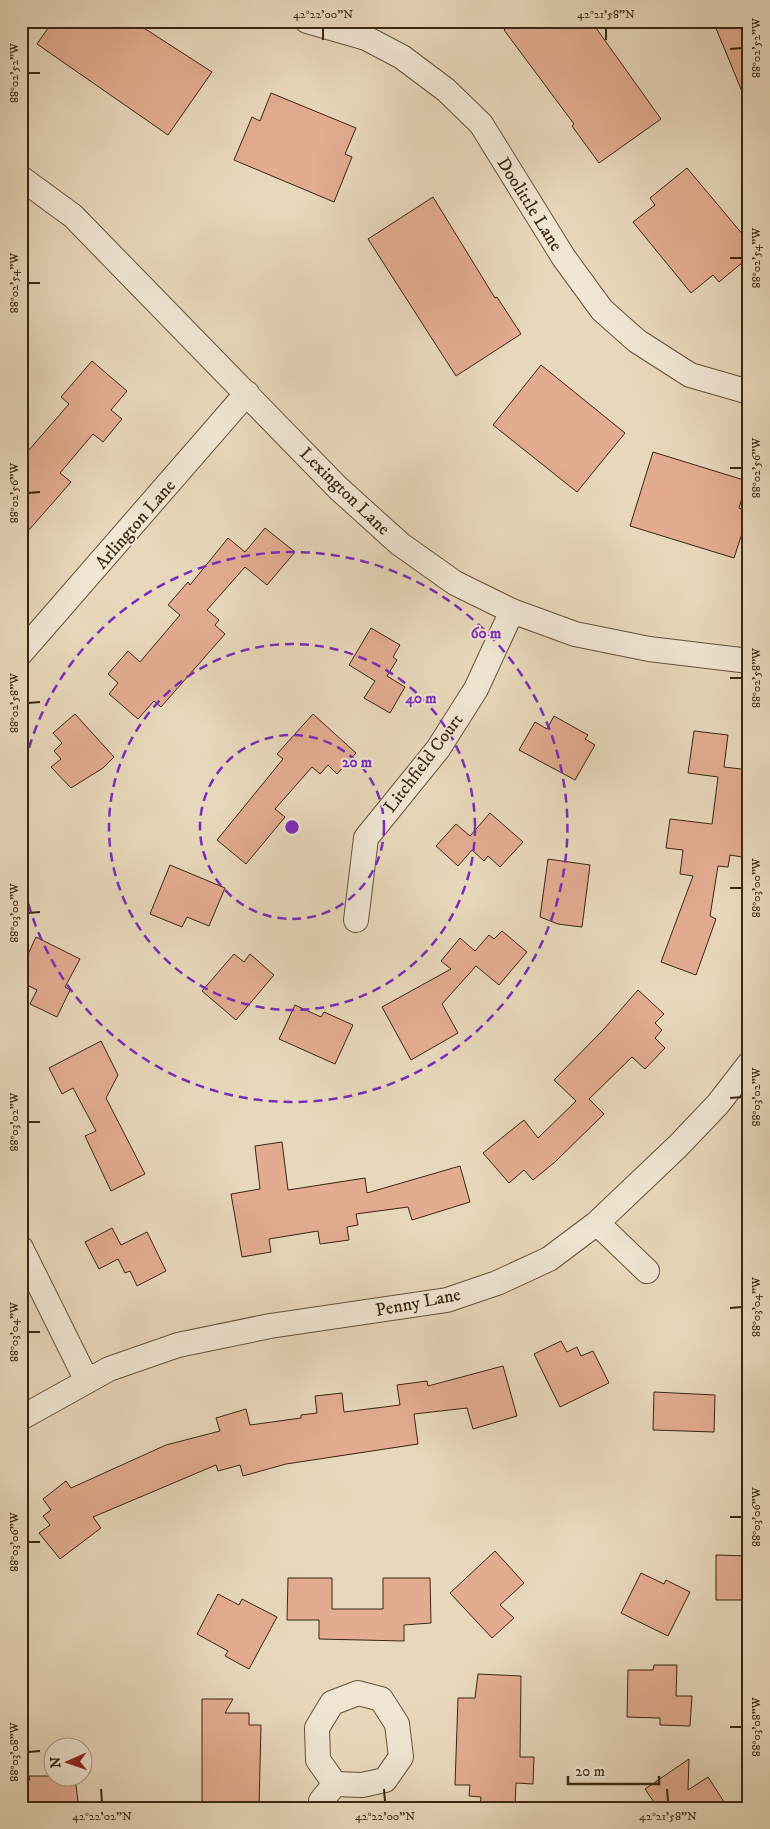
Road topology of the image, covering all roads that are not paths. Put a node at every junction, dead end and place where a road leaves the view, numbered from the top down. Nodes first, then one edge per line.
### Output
1 (307, 21) edge
2 (21, 178) edge
3 (749, 392) edge
4 (247, 393) junction
5 (512, 611) junction
6 (21, 653) edge
7 (749, 661) edge
8 (356, 920) dead end
9 (749, 1064) edge
10 (596, 1224) junction
11 (21, 1248) edge
12 (647, 1271) dead end
13 (87, 1381) junction
14 (21, 1418) edge
15 (335, 1784) dead end
16 (321, 1808) edge

1 - 3 street, Doolittle Lane
2 - 4 street, Lexington Lane
4 - 5 street, Lexington Lane
4 - 6 street, Arlington Lane
5 - 7 street, Lexington Lane
5 - 8 street, Litchfield Court
9 - 10 street, Penny Lane
10 - 12 street
10 - 13 street, Penny Lane
11 - 13 street
13 - 14 street, Penny Lane
15 - 16 street

